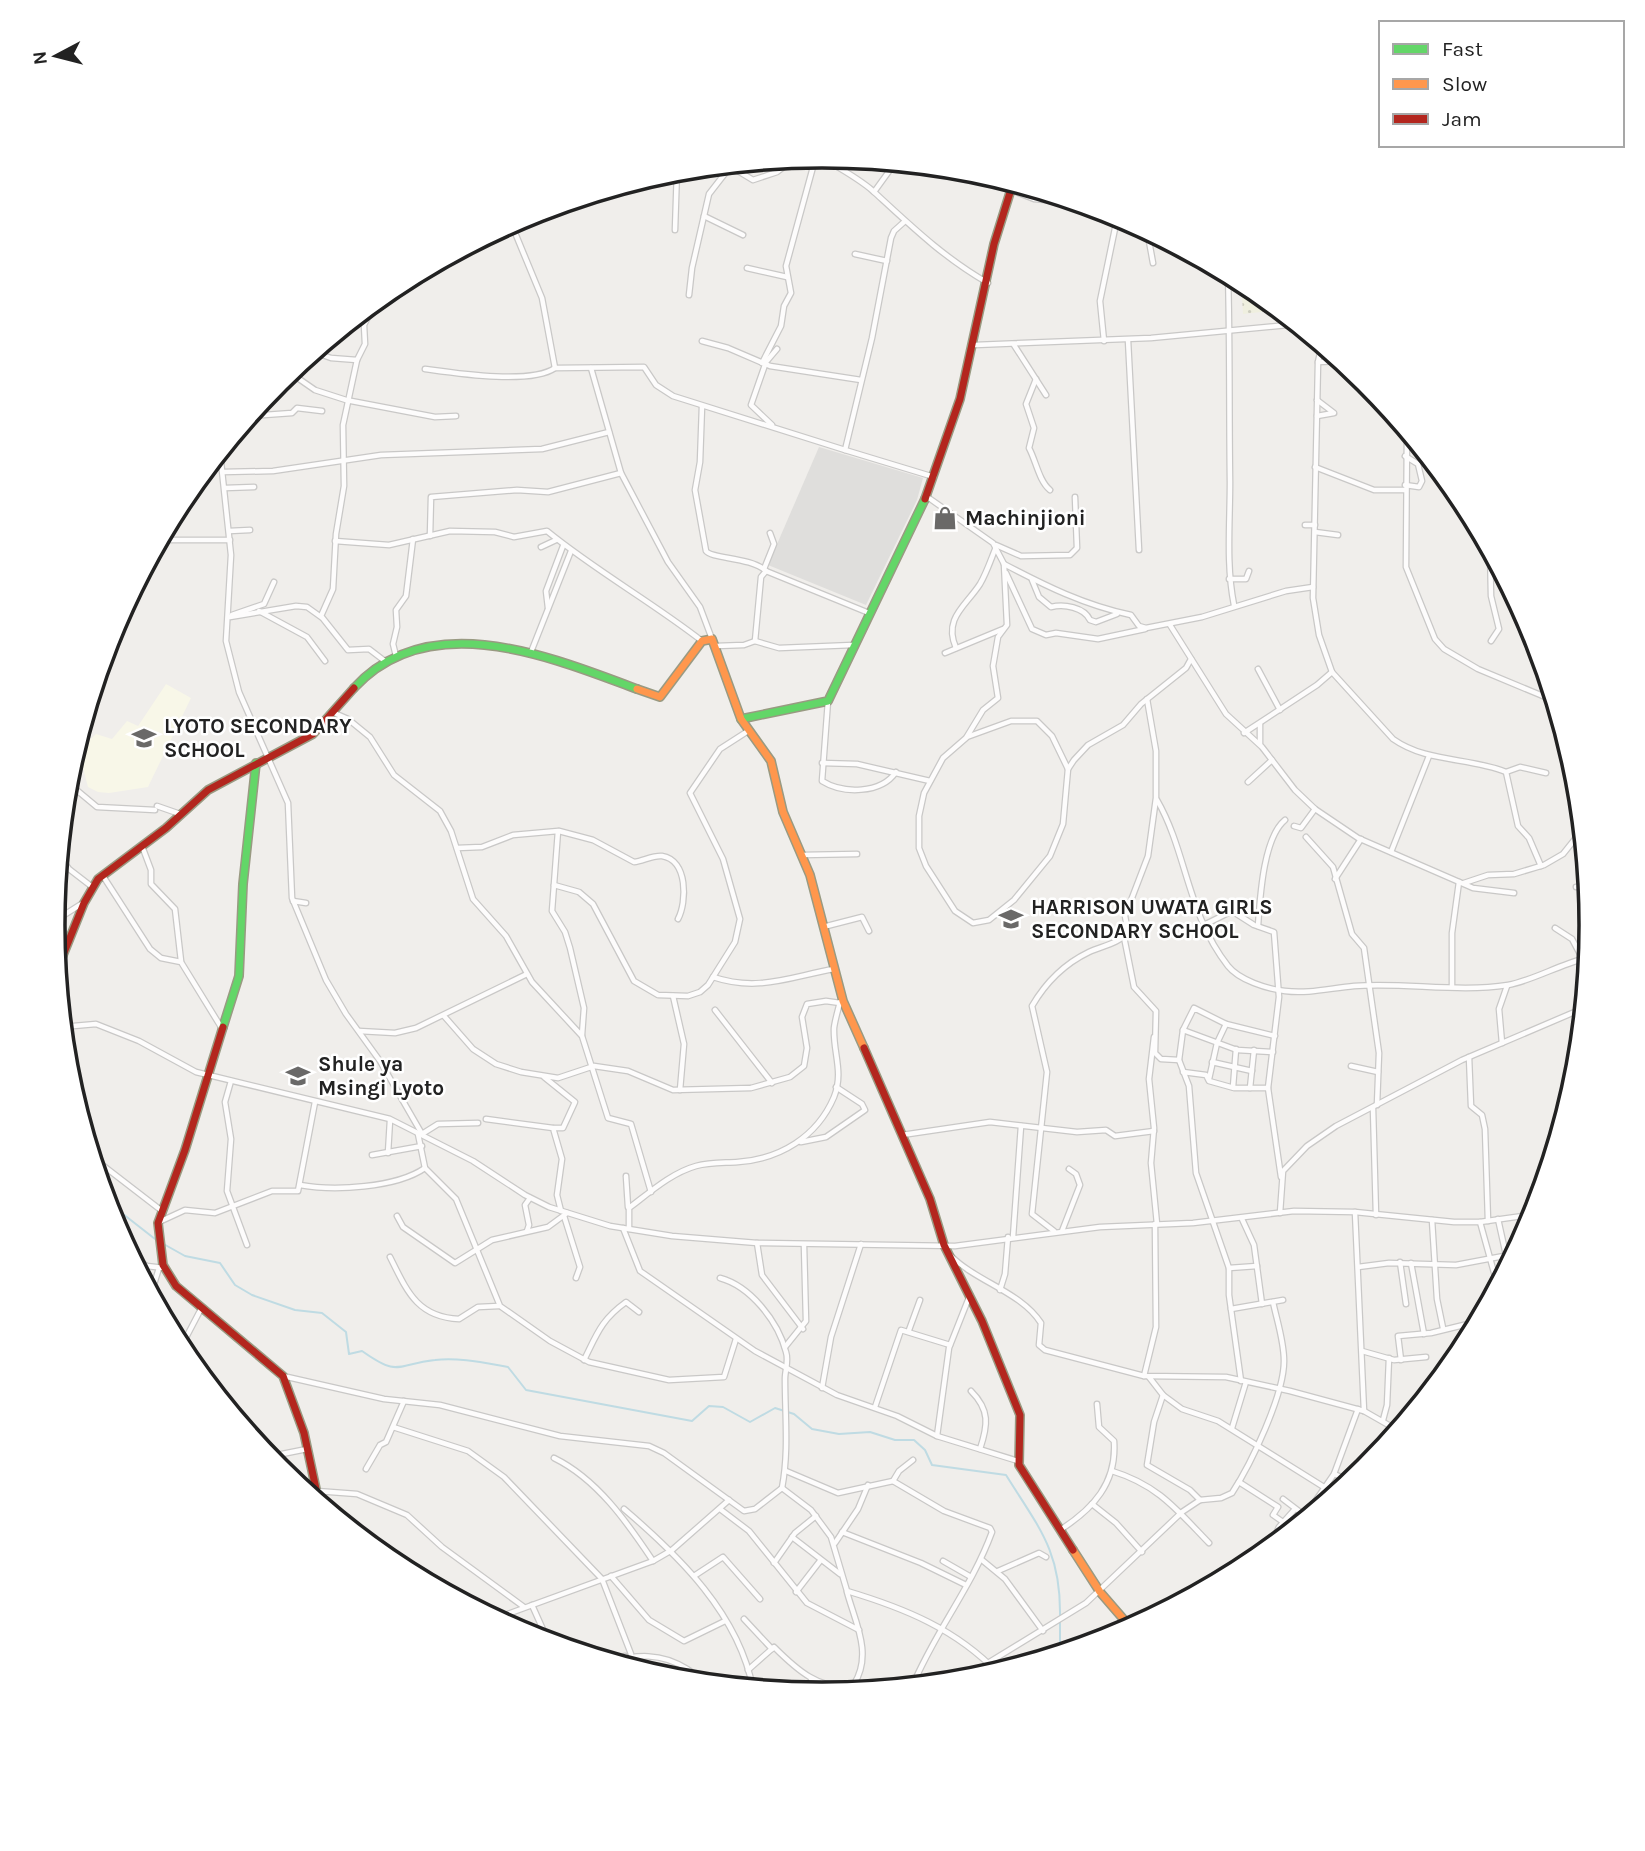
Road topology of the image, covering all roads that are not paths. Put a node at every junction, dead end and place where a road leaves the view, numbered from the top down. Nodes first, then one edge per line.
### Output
1 (813, 168) edge
2 (836, 168) edge
3 (781, 169) edge
4 (889, 171) edge
5 (740, 172) edge
6 (723, 174) edge
7 (677, 182) edge
8 (874, 192) junction
9 (1011, 192) edge
10 (704, 216) junction
11 (904, 222) junction
12 (1115, 227) edge
13 (675, 230) dead end
14 (515, 233) edge
15 (743, 235) dead end
16 (1149, 242) edge
17 (855, 254) dead end
18 (887, 261) junction
19 (1153, 263) dead end
20 (747, 268) dead end
21 (787, 276) junction
22 (988, 283) junction
23 (1228, 286) edge
24 (690, 295) dead end
25 (366, 320) edge
26 (1286, 325) edge
27 (1230, 331) junction
28 (1128, 340) junction
29 (702, 341) dead end
30 (1104, 341) junction
31 (975, 345) junction
32 (1014, 345) junction
33 (777, 349) dead end
34 (1320, 355) edge
35 (324, 356) edge
36 (357, 360) junction
37 (1318, 362) junction
38 (1328, 362) edge
39 (763, 364) junction
40 (555, 368) junction
41 (591, 368) junction
42 (425, 369) dead end
43 (300, 378) edge
44 (1036, 379) junction
45 (861, 380) junction
46 (1046, 395) dead end
47 (351, 400) junction
48 (1317, 400) junction
49 (702, 406) junction
50 (322, 411) dead end
51 (263, 415) edge
52 (456, 416) dead end
53 (1317, 416) junction
54 (772, 425) junction
55 (609, 432) junction
56 (1406, 442) edge
57 (845, 450) junction
58 (1405, 456) junction
59 (343, 460) junction
60 (222, 463) edge
61 (1315, 467) junction
62 (223, 472) junction
63 (621, 473) junction
64 (934, 477) junction
65 (254, 487) dead end
66 (225, 488) junction
67 (1405, 488) junction
68 (1050, 490) dead end
69 (926, 496) junction
70 (1075, 497) dead end
71 (1305, 525) dead end
72 (1315, 526) junction
73 (250, 530) dead end
74 (229, 531) junction
75 (1315, 532) junction
76 (770, 533) dead end
77 (1338, 535) dead end
78 (430, 536) junction
79 (413, 539) junction
80 (170, 540) edge
81 (230, 540) junction
82 (556, 540) junction
83 (335, 541) junction
84 (995, 545) junction
85 (563, 546) junction
86 (541, 547) dead end
87 (1139, 550) dead end
88 (571, 551) junction
89 (1004, 566) junction
90 (1490, 568) edge
91 (765, 570) junction
92 (1249, 571) dead end
93 (1031, 579) junction
94 (1230, 579) junction
95 (274, 582) dead end
96 (1313, 587) junction
97 (1234, 606) junction
98 (548, 609) junction
99 (258, 611) junction
100 (869, 613) junction
101 (1118, 613) junction
102 (322, 617) junction
103 (228, 619) junction
104 (1170, 625) junction
105 (1146, 628) junction
106 (1004, 629) junction
107 (702, 641) junction
108 (755, 641) junction
109 (714, 642) junction
110 (1491, 642) dead end
111 (853, 645) junction
112 (957, 648) junction
113 (531, 652) junction
114 (945, 653) dead end
115 (396, 656) junction
116 (1191, 659) junction
117 (325, 661) dead end
118 (386, 662) junction
119 (1258, 669) dead end
120 (1332, 672) junction
121 (1544, 697) edge
122 (1147, 698) junction
123 (828, 701) junction
124 (1280, 710) junction
125 (332, 712) junction
126 (741, 719) junction
127 (1260, 723) junction
128 (748, 731) junction
129 (1244, 733) junction
130 (966, 738) junction
131 (1260, 744) junction
132 (1429, 756) junction
133 (267, 758) junction
134 (1272, 760) junction
135 (256, 763) junction
136 (822, 763) junction
137 (1068, 769) junction
138 (896, 772) junction
139 (1506, 772) junction
140 (1546, 773) dead end
141 (930, 781) junction
142 (1248, 782) dead end
143 (77, 789) edge
144 (1156, 799) junction
145 (1315, 809) junction
146 (180, 814) junction
147 (1285, 820) dead end
148 (1294, 826) dead end
149 (558, 831) junction
150 (1306, 837) dead end
151 (1575, 838) edge
152 (1361, 839) junction
153 (142, 846) junction
154 (457, 848) junction
155 (1391, 852) junction
156 (801, 855) junction
157 (857, 855) dead end
158 (67, 866) edge
159 (1541, 866) junction
160 (102, 875) junction
161 (1335, 879) junction
162 (1461, 883) junction
163 (554, 885) junction
164 (91, 886) junction
165 (1579, 886) edge
166 (1576, 887) dead end
167 (1514, 893) dead end
168 (293, 901) junction
169 (84, 902) junction
170 (306, 903) dead end
171 (65, 914) edge
172 (678, 919) dead end
173 (1203, 925) junction
174 (1258, 926) junction
175 (823, 927) junction
176 (1555, 928) dead end
177 (869, 931) dead end
178 (1124, 937) junction
179 (65, 949) edge
180 (1579, 952) edge
181 (1579, 960) edge
182 (181, 962) junction
183 (834, 968) junction
184 (527, 974) junction
185 (713, 977) junction
186 (1507, 985) junction
187 (1452, 986) junction
188 (1368, 987) junction
189 (1279, 990) junction
190 (673, 996) junction
191 (841, 1001) junction
192 (715, 1010) dead end
193 (1575, 1012) edge
194 (444, 1016) junction
195 (1226, 1024) junction
196 (71, 1025) edge
197 (221, 1027) junction
198 (1183, 1030) junction
199 (359, 1031) junction
200 (582, 1035) junction
201 (1275, 1036) junction
202 (1154, 1037) junction
203 (1217, 1043) junction
204 (1502, 1043) junction
205 (1236, 1049) junction
206 (1254, 1050) junction
207 (1273, 1052) junction
208 (1469, 1057) junction
209 (1179, 1060) junction
210 (1212, 1062) junction
211 (594, 1066) junction
212 (1351, 1066) dead end
213 (1234, 1068) junction
214 (1252, 1071) junction
215 (1183, 1072) junction
216 (1378, 1072) junction
217 (206, 1075) junction
218 (543, 1077) junction
219 (1209, 1079) junction
220 (231, 1081) junction
221 (772, 1083) junction
222 (836, 1087) junction
223 (1234, 1088) junction
224 (1250, 1088) junction
225 (1268, 1088) junction
226 (680, 1090) junction
227 (315, 1102) junction
228 (1375, 1107) junction
229 (390, 1119) junction
230 (486, 1119) dead end
231 (478, 1123) dead end
232 (1021, 1126) junction
233 (553, 1128) junction
234 (1040, 1129) junction
235 (1154, 1131) junction
236 (420, 1133) junction
237 (900, 1135) junction
238 (799, 1143) junction
239 (422, 1146) junction
240 (388, 1153) junction
241 (372, 1155) dead end
242 (104, 1166) edge
243 (425, 1168) junction
244 (1069, 1169) dead end
245 (626, 1176) dead end
246 (1281, 1177) junction
247 (300, 1185) junction
248 (651, 1192) junction
249 (530, 1198) junction
250 (232, 1207) junction
251 (629, 1208) junction
252 (162, 1211) junction
253 (1356, 1212) junction
254 (564, 1213) junction
255 (1280, 1213) junction
256 (1376, 1215) junction
257 (1523, 1215) edge
258 (397, 1216) dead end
259 (1242, 1219) junction
260 (1498, 1219) junction
261 (1432, 1220) junction
262 (1488, 1221) junction
263 (1212, 1222) junction
264 (1480, 1222) junction
265 (158, 1223) junction
266 (1156, 1224) junction
267 (626, 1228) junction
268 (527, 1231) junction
269 (1062, 1231) junction
270 (1055, 1232) junction
271 (1011, 1237) junction
272 (757, 1243) junction
273 (861, 1244) junction
274 (247, 1245) dead end
275 (804, 1245) junction
276 (944, 1245) junction
277 (479, 1251) junction
278 (1506, 1253) edge
279 (1505, 1255) edge
280 (950, 1256) junction
281 (390, 1257) dead end
282 (1491, 1260) junction
283 (143, 1261) edge
284 (1400, 1262) junction
285 (1411, 1263) junction
286 (1257, 1266) junction
287 (1435, 1266) junction
288 (1358, 1267) junction
289 (162, 1268) junction
290 (1229, 1268) junction
291 (1495, 1275) edge
292 (576, 1278) dead end
293 (720, 1278) dead end
294 (155, 1284) edge
295 (1000, 1290) junction
296 (970, 1295) junction
297 (920, 1300) dead end
298 (1283, 1300) dead end
299 (1273, 1302) junction
300 (1262, 1304) junction
301 (1406, 1304) dead end
302 (500, 1306) junction
303 (202, 1307) junction
304 (1231, 1309) junction
305 (639, 1312) dead end
306 (1467, 1323) edge
307 (1443, 1328) junction
308 (803, 1329) junction
309 (909, 1330) junction
310 (1424, 1334) junction
311 (186, 1337) edge
312 (736, 1339) junction
313 (950, 1345) junction
314 (785, 1348) junction
315 (1362, 1351) junction
316 (1426, 1357) dead end
317 (1389, 1358) junction
318 (584, 1360) junction
319 (1401, 1360) junction
320 (785, 1368) junction
321 (283, 1376) junction
322 (1146, 1376) junction
323 (1243, 1382) junction
324 (822, 1388) junction
325 (1280, 1389) junction
326 (971, 1391) dead end
327 (1163, 1395) junction
328 (404, 1401) junction
329 (1097, 1404) dead end
330 (875, 1407) junction
331 (1361, 1410) junction
332 (1383, 1420) junction
333 (1391, 1426) edge
334 (393, 1427) junction
335 (1231, 1429) junction
336 (937, 1436) junction
337 (1255, 1445) junction
338 (308, 1448) junction
339 (980, 1449) junction
340 (280, 1454) edge
341 (554, 1458) dead end
342 (913, 1460) dead end
343 (1018, 1461) junction
344 (366, 1469) dead end
345 (786, 1471) junction
346 (1112, 1471) junction
347 (1334, 1475) junction
348 (1341, 1477) edge
349 (893, 1481) junction
350 (1240, 1482) junction
351 (868, 1485) junction
352 (782, 1488) junction
353 (317, 1489) edge
354 (1326, 1490) junction
355 (319, 1491) edge
356 (1323, 1494) edge
357 (1283, 1499) dead end
358 (729, 1500) junction
359 (1200, 1500) junction
360 (1092, 1504) junction
361 (624, 1509) dead end
362 (720, 1509) junction
363 (1295, 1509) junction
364 (1182, 1512) junction
365 (1300, 1513) edge
366 (816, 1516) junction
367 (1283, 1522) junction
368 (1060, 1531) junction
369 (1279, 1531) edge
370 (842, 1532) junction
371 (792, 1537) junction
372 (1209, 1543) dead end
373 (835, 1544) junction
374 (672, 1550) junction
375 (1142, 1552) junction
376 (1046, 1556) dead end
377 (982, 1559) junction
378 (653, 1561) junction
379 (820, 1561) junction
380 (943, 1561) dead end
381 (774, 1563) junction
382 (998, 1571) junction
383 (841, 1574) junction
384 (611, 1576) junction
385 (694, 1576) junction
386 (971, 1577) junction
387 (602, 1579) junction
388 (966, 1585) junction
389 (847, 1591) junction
390 (796, 1592) junction
391 (1100, 1592) junction
392 (760, 1599) dead end
393 (533, 1605) junction
394 (525, 1607) junction
395 (507, 1614) edge
396 (744, 1619) dead end
397 (1124, 1620) edge
398 (724, 1621) junction
399 (941, 1627) junction
400 (543, 1630) edge
401 (860, 1630) junction
402 (1043, 1631) junction
403 (772, 1649) junction
404 (628, 1655) junction
405 (624, 1656) edge
406 (989, 1663) joint
407 (684, 1670) edge
408 (748, 1670) junction
409 (917, 1677) edge
410 (812, 1679) junction
411 (751, 1680) edge
412 (855, 1682) edge
413 (810, 1683) edge
414 (831, 1683) edge

1 - 21 street
2 - 8 street
3 - 5 street
4 - 8 street
6 - 10 street
7 - 13 street
8 - 11 street
9 - 22 street
10 - 15 street
10 - 24 street
11 - 18 street
11 - 22 street
12 - 30 street
14 - 40 street
16 - 19 street
17 - 18 street
18 - 45 street
20 - 21 street
21 - 39 street
22 - 31 street
23 - 27 street
25 - 36 street
26 - 27 street
27 - 28 street
27 - 94 street
28 - 30 street
28 - 87 street
29 - 39 street
30 - 32 street
31 - 32 street
31 - 64 street
32 - 44 street
33 - 39 street
34 - 37 street
35 - 36 street
36 - 47 street
37 - 38 street
37 - 48 street
39 - 45 street
39 - 54 street
40 - 41 street
40 - 42 street
41 - 49 street
41 - 55 street
43 - 47 street
44 - 46 street
44 - 68 street
45 - 57 street
47 - 52 street
47 - 59 street
48 - 53 street
48 - 53 street
49 - 54 street
49 - 91 street
50 - 51 street
53 - 61 street
54 - 57 street
55 - 59 street
55 - 63 street
56 - 58 street
57 - 64 street
58 - 67 street
58 - 67 street
59 - 62 street
59 - 83 street
60 - 62 street
61 - 67 street
61 - 72 street
62 - 66 street
63 - 78 street
63 - 109 street
64 - 69 street
65 - 66 street
66 - 74 street
67 - 121 street
69 - 84 street
69 - 100 street
70 - 84 street
71 - 72 street
72 - 75 street
73 - 74 street
74 - 81 street
75 - 77 street
75 - 96 street
76 - 91 street
78 - 79 street
78 - 82 street
79 - 83 street
79 - 115 street
80 - 81 street
81 - 103 street
82 - 85 street
82 - 86 street
83 - 102 street
84 - 89 street
84 - 112 street
85 - 88 street
85 - 98 street
88 - 98 street
88 - 107 street
89 - 93 street
89 - 105 street
89 - 106 street
90 - 110 street
91 - 100 street
91 - 108 street
92 - 94 street
93 - 101 street
93 - 101 street
94 - 97 street
95 - 103 street
96 - 97 street
96 - 120 street
97 - 104 street
98 - 113 street
99 - 102 street
99 - 103 street
99 - 117 street
100 - 111 street
101 - 105 street
102 - 118 street
103 - 133 street
104 - 105 street
104 - 116 street
106 - 112 street
106 - 130 street
107 - 109 street
107 - 113 street
108 - 109 street
108 - 111 street
109 - 126 street
111 - 123 street
112 - 114 street
113 - 115 street
115 - 118 street
116 - 122 street
116 - 129 street
118 - 125 street
119 - 124 street
120 - 124 street
120 - 132 street
122 - 137 street
122 - 144 street
123 - 126 street
123 - 136 street
124 - 127 street
125 - 133 street
125 - 154 street
126 - 128 street
127 - 129 street
127 - 131 street
128 - 156 street
128 - 185 street
129 - 131 street
130 - 137 street
130 - 141 street
131 - 134 street
132 - 139 street
132 - 155 street
133 - 135 street
133 - 168 street
134 - 142 street
134 - 145 street
135 - 146 street
135 - 197 street
136 - 138 street
136 - 138 street
137 - 141 street
138 - 141 street
139 - 140 street
139 - 159 street
143 - 146 street
144 - 173 street
144 - 178 street
145 - 148 street
145 - 152 street
146 - 153 street
147 - 174 street
149 - 154 street
149 - 163 street
149 - 172 street
150 - 161 street
151 - 159 street
152 - 155 street
152 - 161 street
153 - 160 street
153 - 182 street
154 - 184 street
155 - 162 street
156 - 157 street
156 - 175 street
158 - 164 street
159 - 162 street
160 - 164 street
160 - 182 street
161 - 188 street
162 - 167 street
162 - 187 street
163 - 190 street
163 - 200 street
164 - 169 street
165 - 166 street
168 - 170 street
168 - 199 street
169 - 171 street
169 - 179 street
173 - 174 street
173 - 189 street
174 - 189 street
175 - 177 street
175 - 183 street
176 - 180 street
178 - 202 street
178 - 234 street
181 - 186 street
182 - 197 street
183 - 185 street
183 - 191 street
184 - 194 street
184 - 200 street
185 - 190 street
186 - 187 street
186 - 204 street
187 - 188 street
188 - 189 street
188 - 216 street
189 - 201 street
190 - 226 street
191 - 221 street
191 - 222 street
191 - 237 street
192 - 221 street
193 - 204 street
194 - 199 street
194 - 218 street
195 - 198 street
195 - 201 street
195 - 203 street
196 - 217 street
197 - 217 street
198 - 203 street
198 - 209 street
199 - 236 street
200 - 211 street
201 - 207 street
202 - 209 street
202 - 235 street
203 - 205 street
203 - 210 street
204 - 208 street
205 - 206 street
205 - 213 street
206 - 207 street
206 - 214 street
207 - 225 street
208 - 228 street
208 - 262 street
209 - 215 street
210 - 213 street
210 - 219 street
211 - 218 street
211 - 226 street
211 - 248 street
212 - 216 street
213 - 214 street
213 - 223 street
214 - 224 street
215 - 219 street
215 - 263 street
216 - 228 street
217 - 220 street
217 - 252 street
218 - 233 street
219 - 223 street
220 - 227 street
220 - 250 street
221 - 226 street
222 - 238 street
222 - 238 street
223 - 224 street
224 - 225 street
225 - 246 street
227 - 229 street
227 - 247 street
228 - 246 street
228 - 256 street
229 - 236 street
229 - 240 street
230 - 233 street
231 - 236 street
232 - 234 street
232 - 237 street
232 - 271 street
233 - 254 street
234 - 235 street
234 - 270 street
235 - 266 street
236 - 239 street
236 - 249 street
237 - 276 street
238 - 248 street
239 - 240 street
239 - 243 street
240 - 241 street
242 - 252 street
243 - 247 street
243 - 277 street
244 - 269 street
245 - 251 street
246 - 255 street
247 - 250 street
248 - 251 street
249 - 254 street
249 - 268 street
250 - 265 street
250 - 274 street
251 - 267 street
252 - 265 street
253 - 255 street
253 - 256 street
253 - 288 street
254 - 267 street
254 - 268 street
254 - 292 street
255 - 259 street
256 - 261 street
257 - 260 street
258 - 277 street
259 - 263 street
259 - 286 street
260 - 262 street
260 - 278 street
261 - 264 street
261 - 287 street
262 - 264 street
263 - 266 street
263 - 290 street
264 - 282 street
265 - 289 street
266 - 269 street
266 - 322 street
267 - 272 street
267 - 312 street
268 - 277 street
269 - 270 street
270 - 271 street
271 - 276 street
271 - 295 street
272 - 275 street
272 - 308 street
273 - 275 street
273 - 276 street
273 - 324 street
275 - 308 street
276 - 280 street
277 - 302 street
279 - 282 street
280 - 295 street
280 - 296 street
281 - 302 street
282 - 287 street
282 - 291 street
283 - 289 street
284 - 285 street
284 - 288 street
284 - 301 street
285 - 287 street
285 - 310 street
286 - 290 street
286 - 300 street
287 - 307 street
288 - 315 street
289 - 294 street
289 - 303 street
290 - 304 street
293 - 314 street
295 - 322 street
296 - 313 street
296 - 343 street
297 - 309 street
298 - 299 street
299 - 300 street
299 - 325 street
300 - 304 street
302 - 318 street
303 - 311 street
303 - 321 street
304 - 323 street
305 - 318 street
306 - 307 street
307 - 310 street
308 - 314 street
309 - 313 street
309 - 330 street
310 - 319 street
312 - 318 street
312 - 320 street
313 - 336 street
314 - 320 street
315 - 317 street
315 - 331 street
316 - 319 street
317 - 319 street
317 - 332 street
320 - 324 street
320 - 345 street
321 - 328 street
321 - 338 street
322 - 323 street
322 - 327 street
323 - 325 street
323 - 335 street
324 - 330 street
325 - 331 street
325 - 337 street
326 - 339 street
327 - 335 street
327 - 359 street
328 - 334 street
328 - 358 street
329 - 346 street
330 - 336 street
331 - 332 street
331 - 347 street
332 - 333 street
334 - 344 street
334 - 387 street
335 - 337 street
336 - 339 street
337 - 350 street
337 - 354 street
338 - 340 street
338 - 353 street
339 - 343 street
341 - 378 street
342 - 349 street
343 - 368 street
345 - 351 street
345 - 352 street
346 - 360 street
346 - 364 street
347 - 348 street
347 - 354 street
349 - 351 street
349 - 377 street
350 - 359 street
350 - 367 street
351 - 370 street
352 - 358 street
352 - 366 street
354 - 356 street
355 - 394 street
357 - 363 street
358 - 362 street
359 - 364 street
360 - 368 street
360 - 375 street
361 - 374 street
362 - 374 street
362 - 381 street
363 - 365 street
363 - 367 street
364 - 372 street
364 - 375 street
366 - 371 street
366 - 373 street
367 - 369 street
368 - 391 street
370 - 373 street
370 - 388 street
371 - 379 street
371 - 381 street
373 - 383 street
374 - 378 street
374 - 385 street
375 - 391 street
376 - 382 street
377 - 382 street
377 - 386 street
378 - 384 street
379 - 383 street
379 - 390 street
380 - 386 street
381 - 390 street
382 - 402 street
383 - 389 street
384 - 387 street
384 - 398 street
385 - 392 street
385 - 398 street
386 - 388 street
387 - 393 street
387 - 404 street
388 - 399 street
389 - 399 street
389 - 401 street
390 - 401 street
391 - 397 street
391 - 402 street
393 - 394 street
393 - 400 street
394 - 395 street
396 - 403 street
398 - 408 street
399 - 406 street
399 - 409 street
401 - 412 street
402 - 406 street
403 - 408 street
403 - 410 street
404 - 405 street
404 - 407 street
408 - 411 street
410 - 413 street
410 - 414 street

